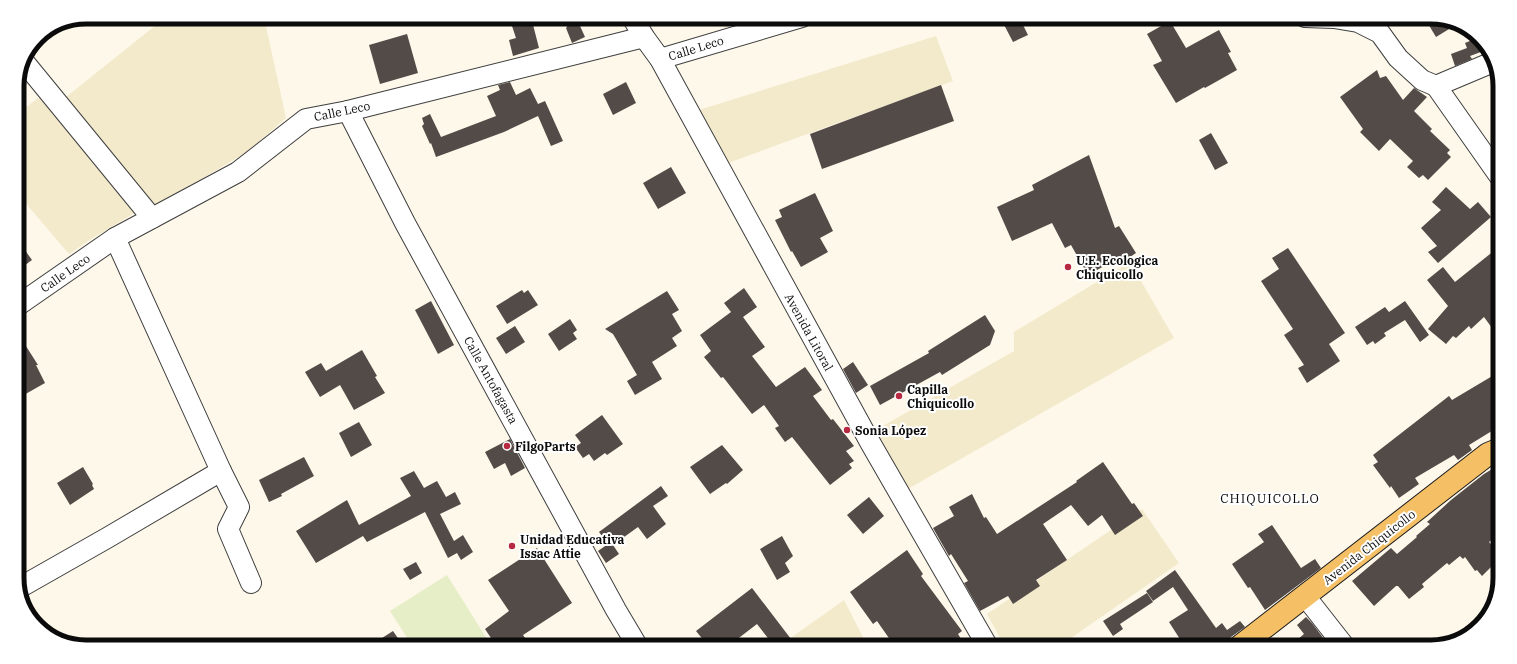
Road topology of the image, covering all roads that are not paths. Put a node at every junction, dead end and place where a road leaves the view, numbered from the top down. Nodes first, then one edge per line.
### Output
1 (636, 24) edge
2 (778, 24) edge
3 (1362, 24) edge
4 (644, 37) junction
5 (660, 59) junction
6 (1489, 64) edge
7 (27, 66) edge
8 (1436, 86) junction
9 (348, 111) junction
10 (1493, 167) edge
11 (152, 218) junction
12 (116, 238) junction
13 (24, 301) edge
14 (1493, 452) edge
15 (221, 471) junction
16 (251, 582) dead end
17 (24, 585) edge
18 (1305, 596) junction
19 (634, 640) edge
20 (984, 640) edge
21 (1249, 640) edge
22 (1340, 640) edge

1 - 4 street, Avenida Litoral
2 - 5 street, Calle Leco
3 - 8 street
4 - 5 street, Avenida Litoral
4 - 9 street, Calle Leco
5 - 20 street, Avenida Litoral
6 - 8 street
7 - 11 street
8 - 10 street
9 - 11 street, Calle Leco
9 - 19 street, Calle Antofagasta
11 - 12 street, Calle Leco
12 - 13 street, Calle Leco
12 - 15 street
14 - 18 main road, Avenida Chiquicollo
15 - 16 street
15 - 17 street
18 - 21 main road, Avenida Chiquicollo
18 - 22 street

